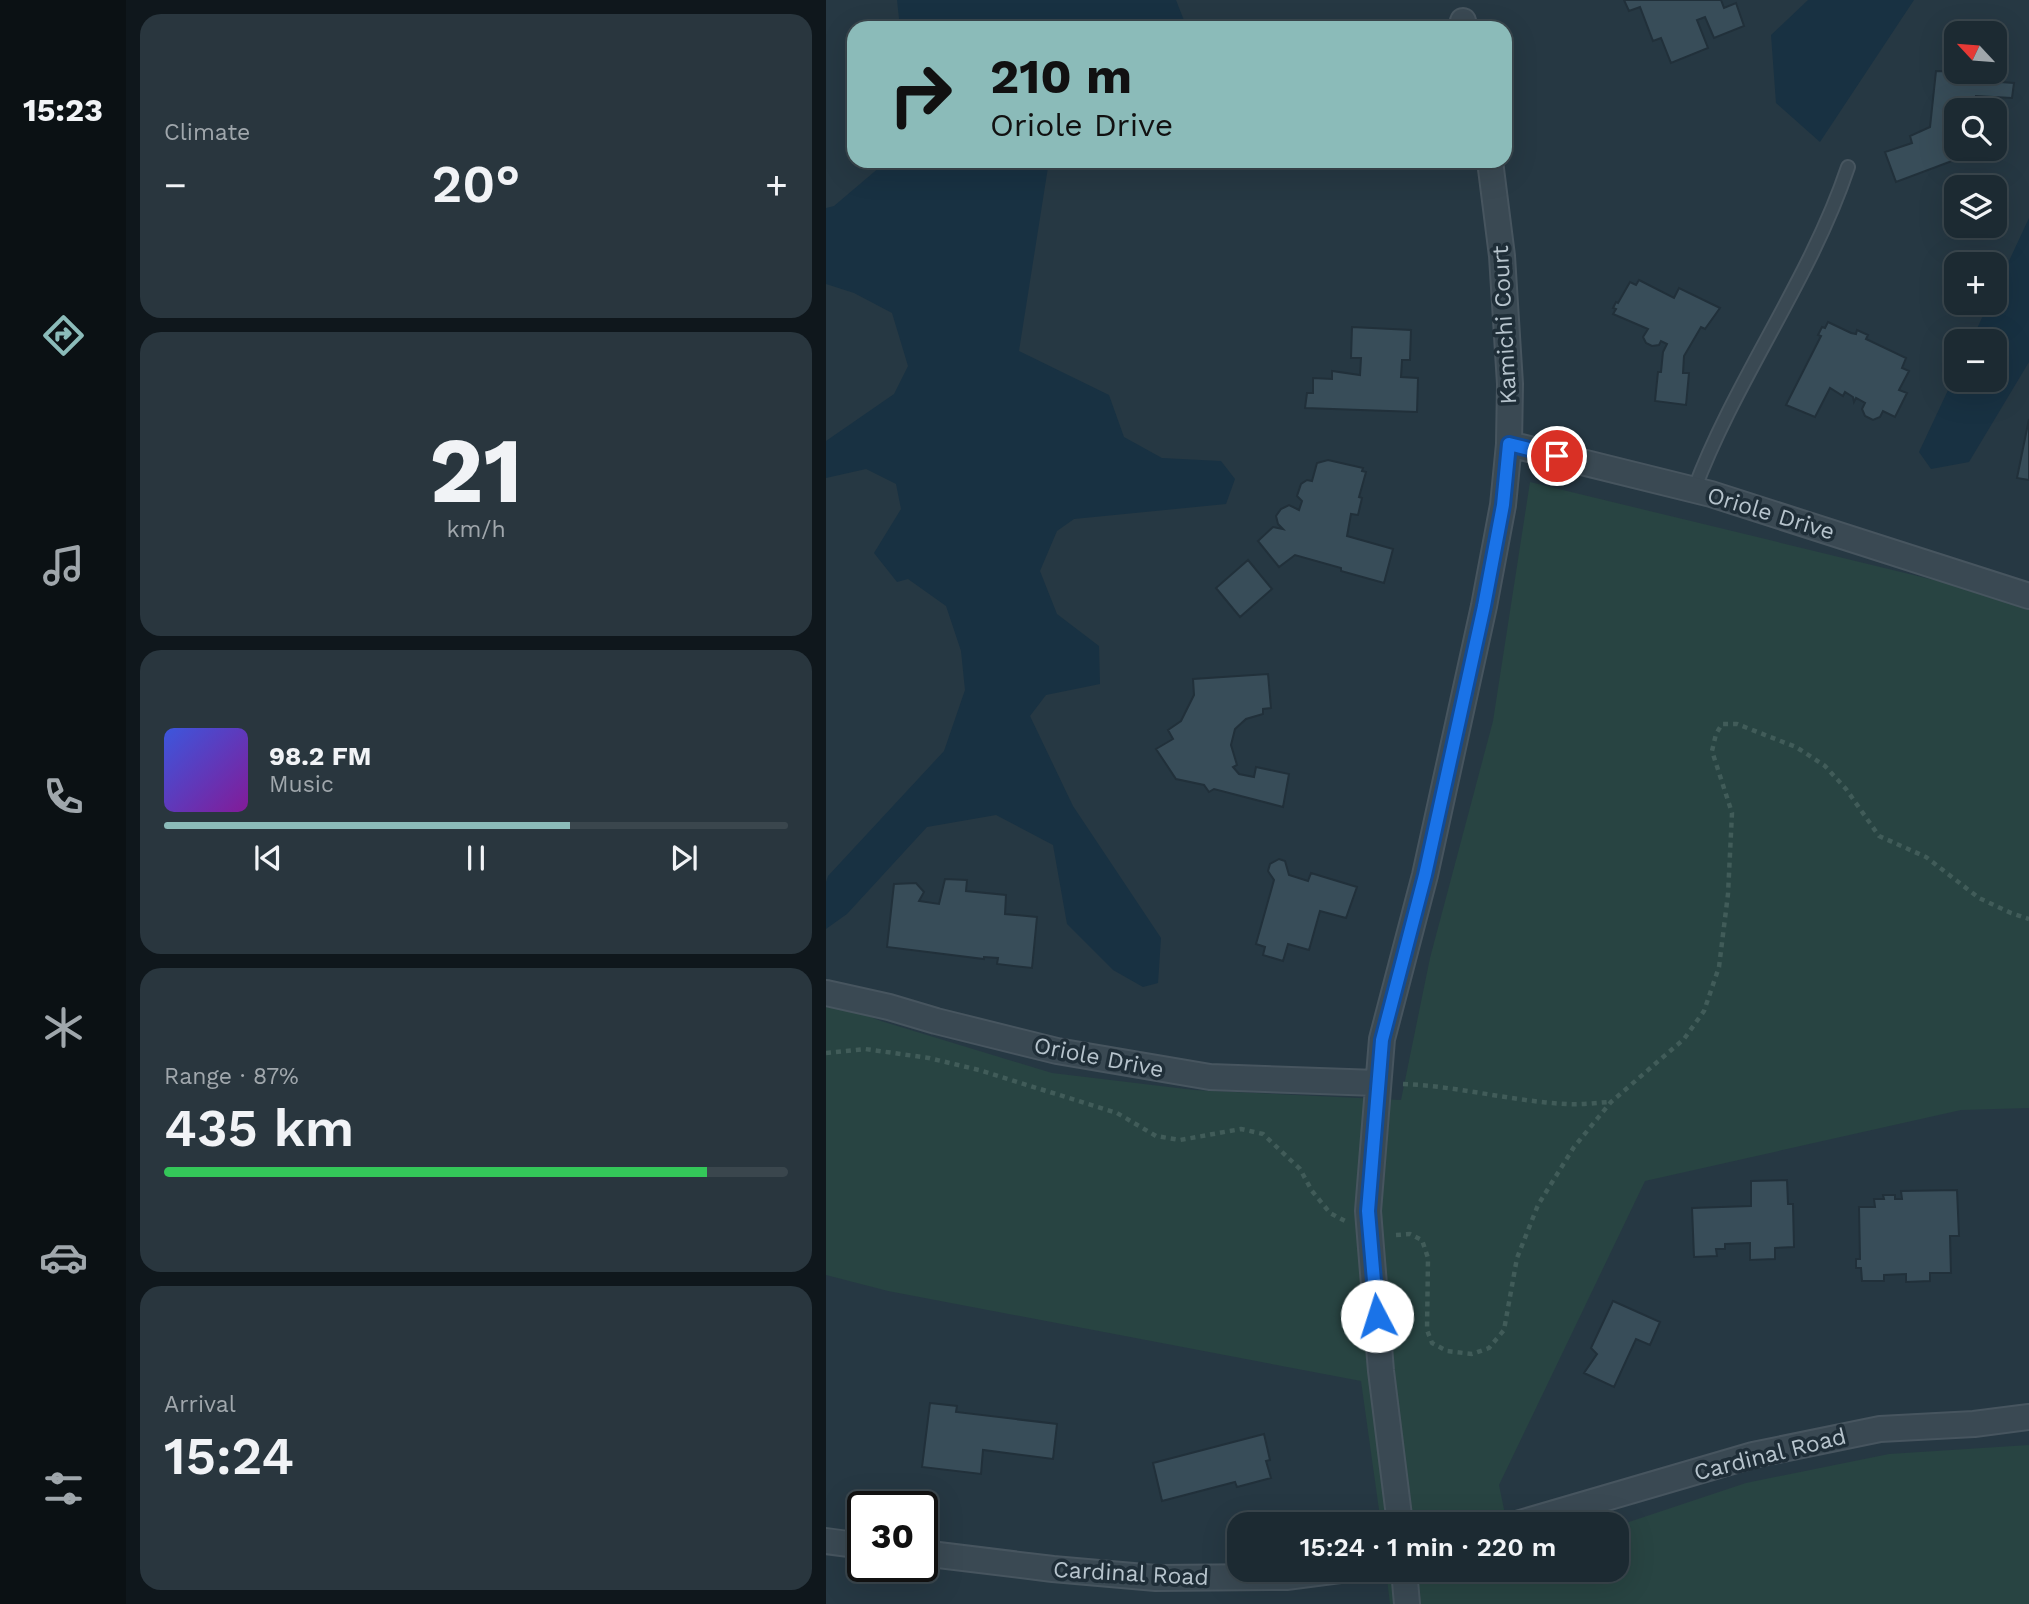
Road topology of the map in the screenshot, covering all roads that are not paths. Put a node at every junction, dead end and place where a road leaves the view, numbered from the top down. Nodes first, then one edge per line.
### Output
1 (1848, 167) dead end
2 (1491, 168) edge
3 (1509, 444) junction
4 (1694, 490) junction
5 (2029, 596) edge
6 (826, 993) edge
7 (1377, 1083) junction
8 (2029, 1417) edge
9 (1399, 1512) edge
10 (1558, 1512) edge
11 (826, 1541) edge
12 (847, 1544) edge
13 (938, 1555) edge
14 (1227, 1577) edge
15 (1405, 1582) edge
16 (1406, 1604) edge

1 - 4 lane
2 - 3 street, Kamichi Court
3 - 4 street, Oriole Drive
3 - 7 street, Kamichi Court
4 - 5 street, Oriole Drive
6 - 7 street, Oriole Drive
7 - 9 street, Kamichi Court
8 - 10 street, Cardinal Road
11 - 12 street
13 - 14 street, Cardinal Road
15 - 16 street

